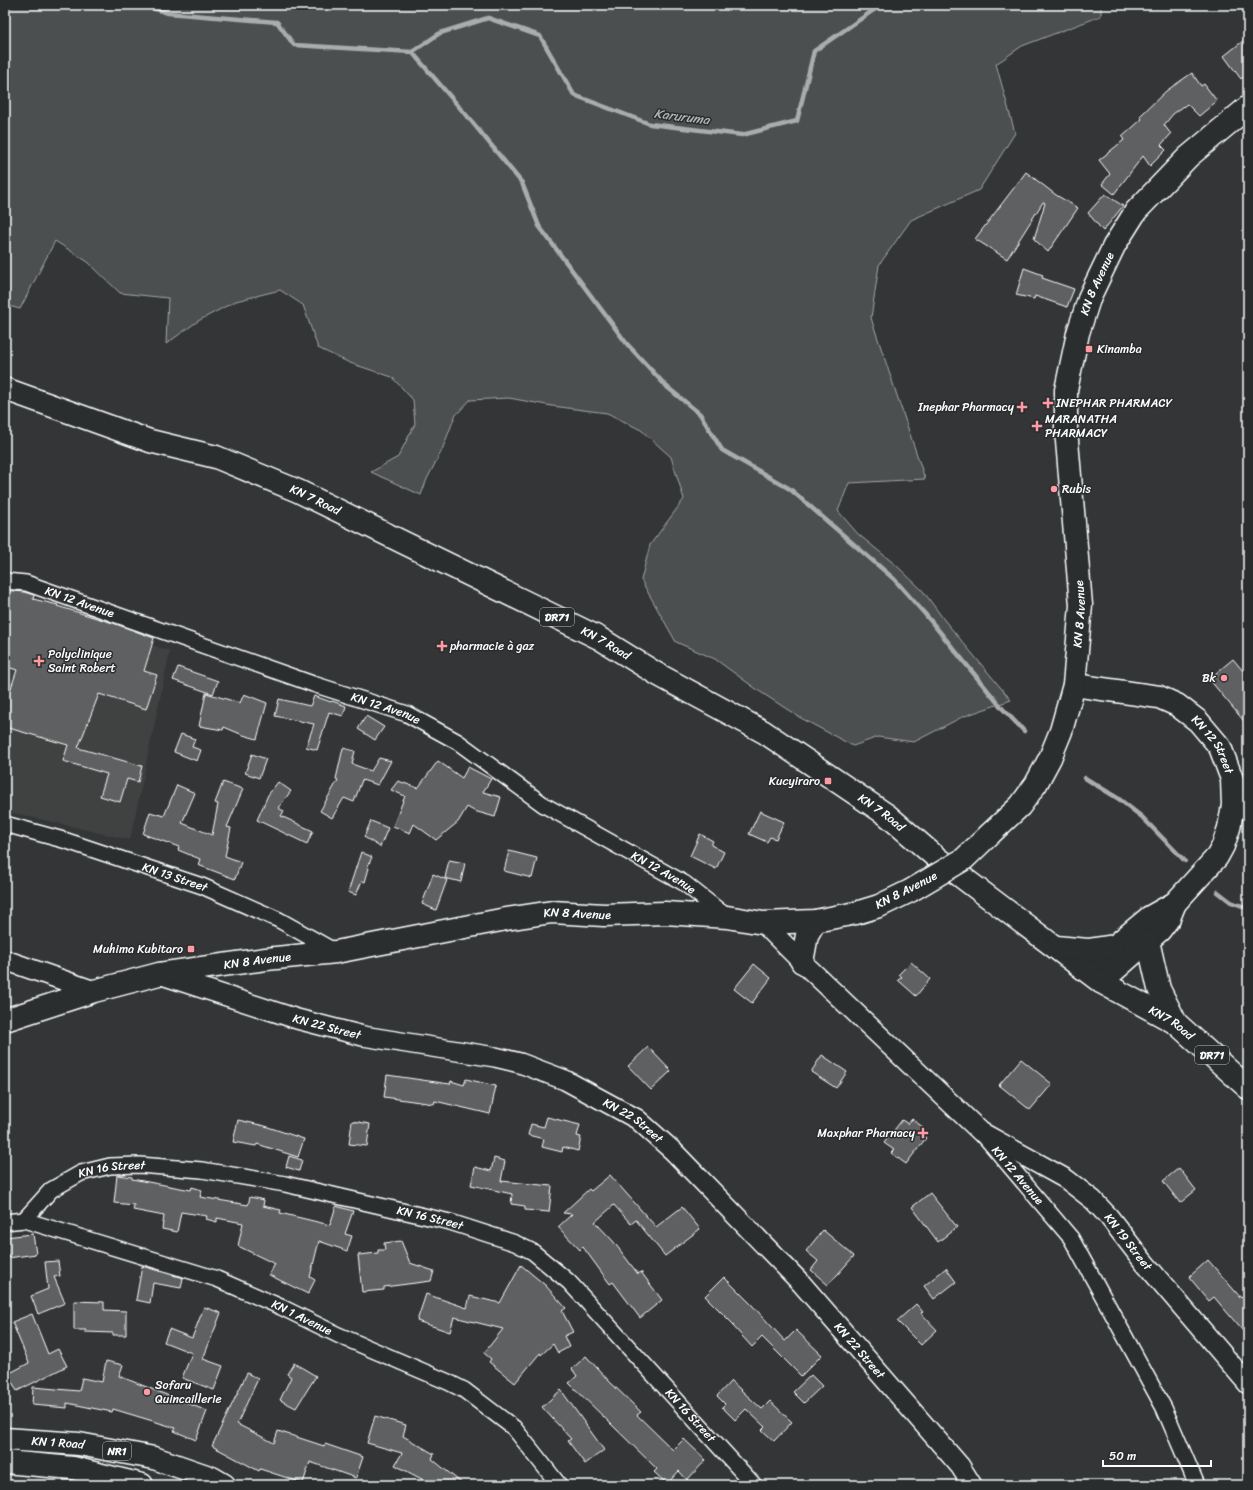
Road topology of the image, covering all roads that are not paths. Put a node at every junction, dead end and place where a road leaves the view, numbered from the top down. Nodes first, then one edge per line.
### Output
1 (1248, 107) edge
2 (5, 389) edge
3 (5, 581) edge
4 (1074, 685) junction
5 (1241, 808) edge
6 (5, 824) edge
7 (1175, 903) junction
8 (727, 918) junction
9 (815, 921) junction
10 (763, 923) junction
11 (1148, 941) junction
12 (1114, 946) junction
13 (1055, 947) junction
14 (336, 952) junction
15 (5, 960) edge
16 (802, 962) junction
17 (159, 974) junction
18 (1094, 976) junction
19 (94, 991) junction
20 (5, 1020) edge
21 (1176, 1023) junction
22 (1248, 1088) edge
23 (981, 1132) junction
24 (24, 1220) junction
25 (5, 1222) edge
26 (1248, 1384) edge
27 (5, 1439) edge
28 (5, 1462) edge
29 (142, 1485) edge
30 (224, 1485) edge
31 (559, 1485) edge
32 (754, 1485) edge
33 (972, 1485) edge
34 (1197, 1485) edge

1 - 4 main road, KN 8 Avenue
2 - 13 main road, KN 7 Road / DR71
3 - 8 street, KN 12 Avenue
4 - 5 main road, KN 12 Street
4 - 9 main road, KN 8 Avenue, bridge
5 - 7 main road, KN 12 Street
6 - 14 street, KN 13 Street
7 - 11 main road, KN 12 Street
7 - 12 main road, KN 12 Street
8 - 10 main road, KN 8 Avenue
8 - 14 main road, KN 8 Avenue
9 - 10 main road, KN 8 Avenue
9 - 16 main road
10 - 16 street, KN 12 Avenue
11 - 18 main road, KN 12 Street
11 - 21 main road
12 - 13 main road
12 - 18 main road, KN 12 Street
13 - 18 main road, KN 7 Road / DR71
14 - 17 main road, KN 8 Avenue
15 - 19 street
16 - 23 street, KN 12 Avenue
17 - 19 main road, KN 8 Avenue
17 - 33 street, KN 22 Street
18 - 21 main road, KN7 Road / DR71
19 - 20 main road, KN 8 Avenue
21 - 22 main road, KN7 Road / DR71
23 - 26 street, KN 19 Street
23 - 34 street, KN 12 Avenue
24 - 25 street, KN 1 Avenue
24 - 31 street, KN 1 Avenue
24 - 32 street, KN 16 Street
27 - 30 main road, KN 1 Road / NR1
28 - 29 main road, KN 1 Road / NR1

